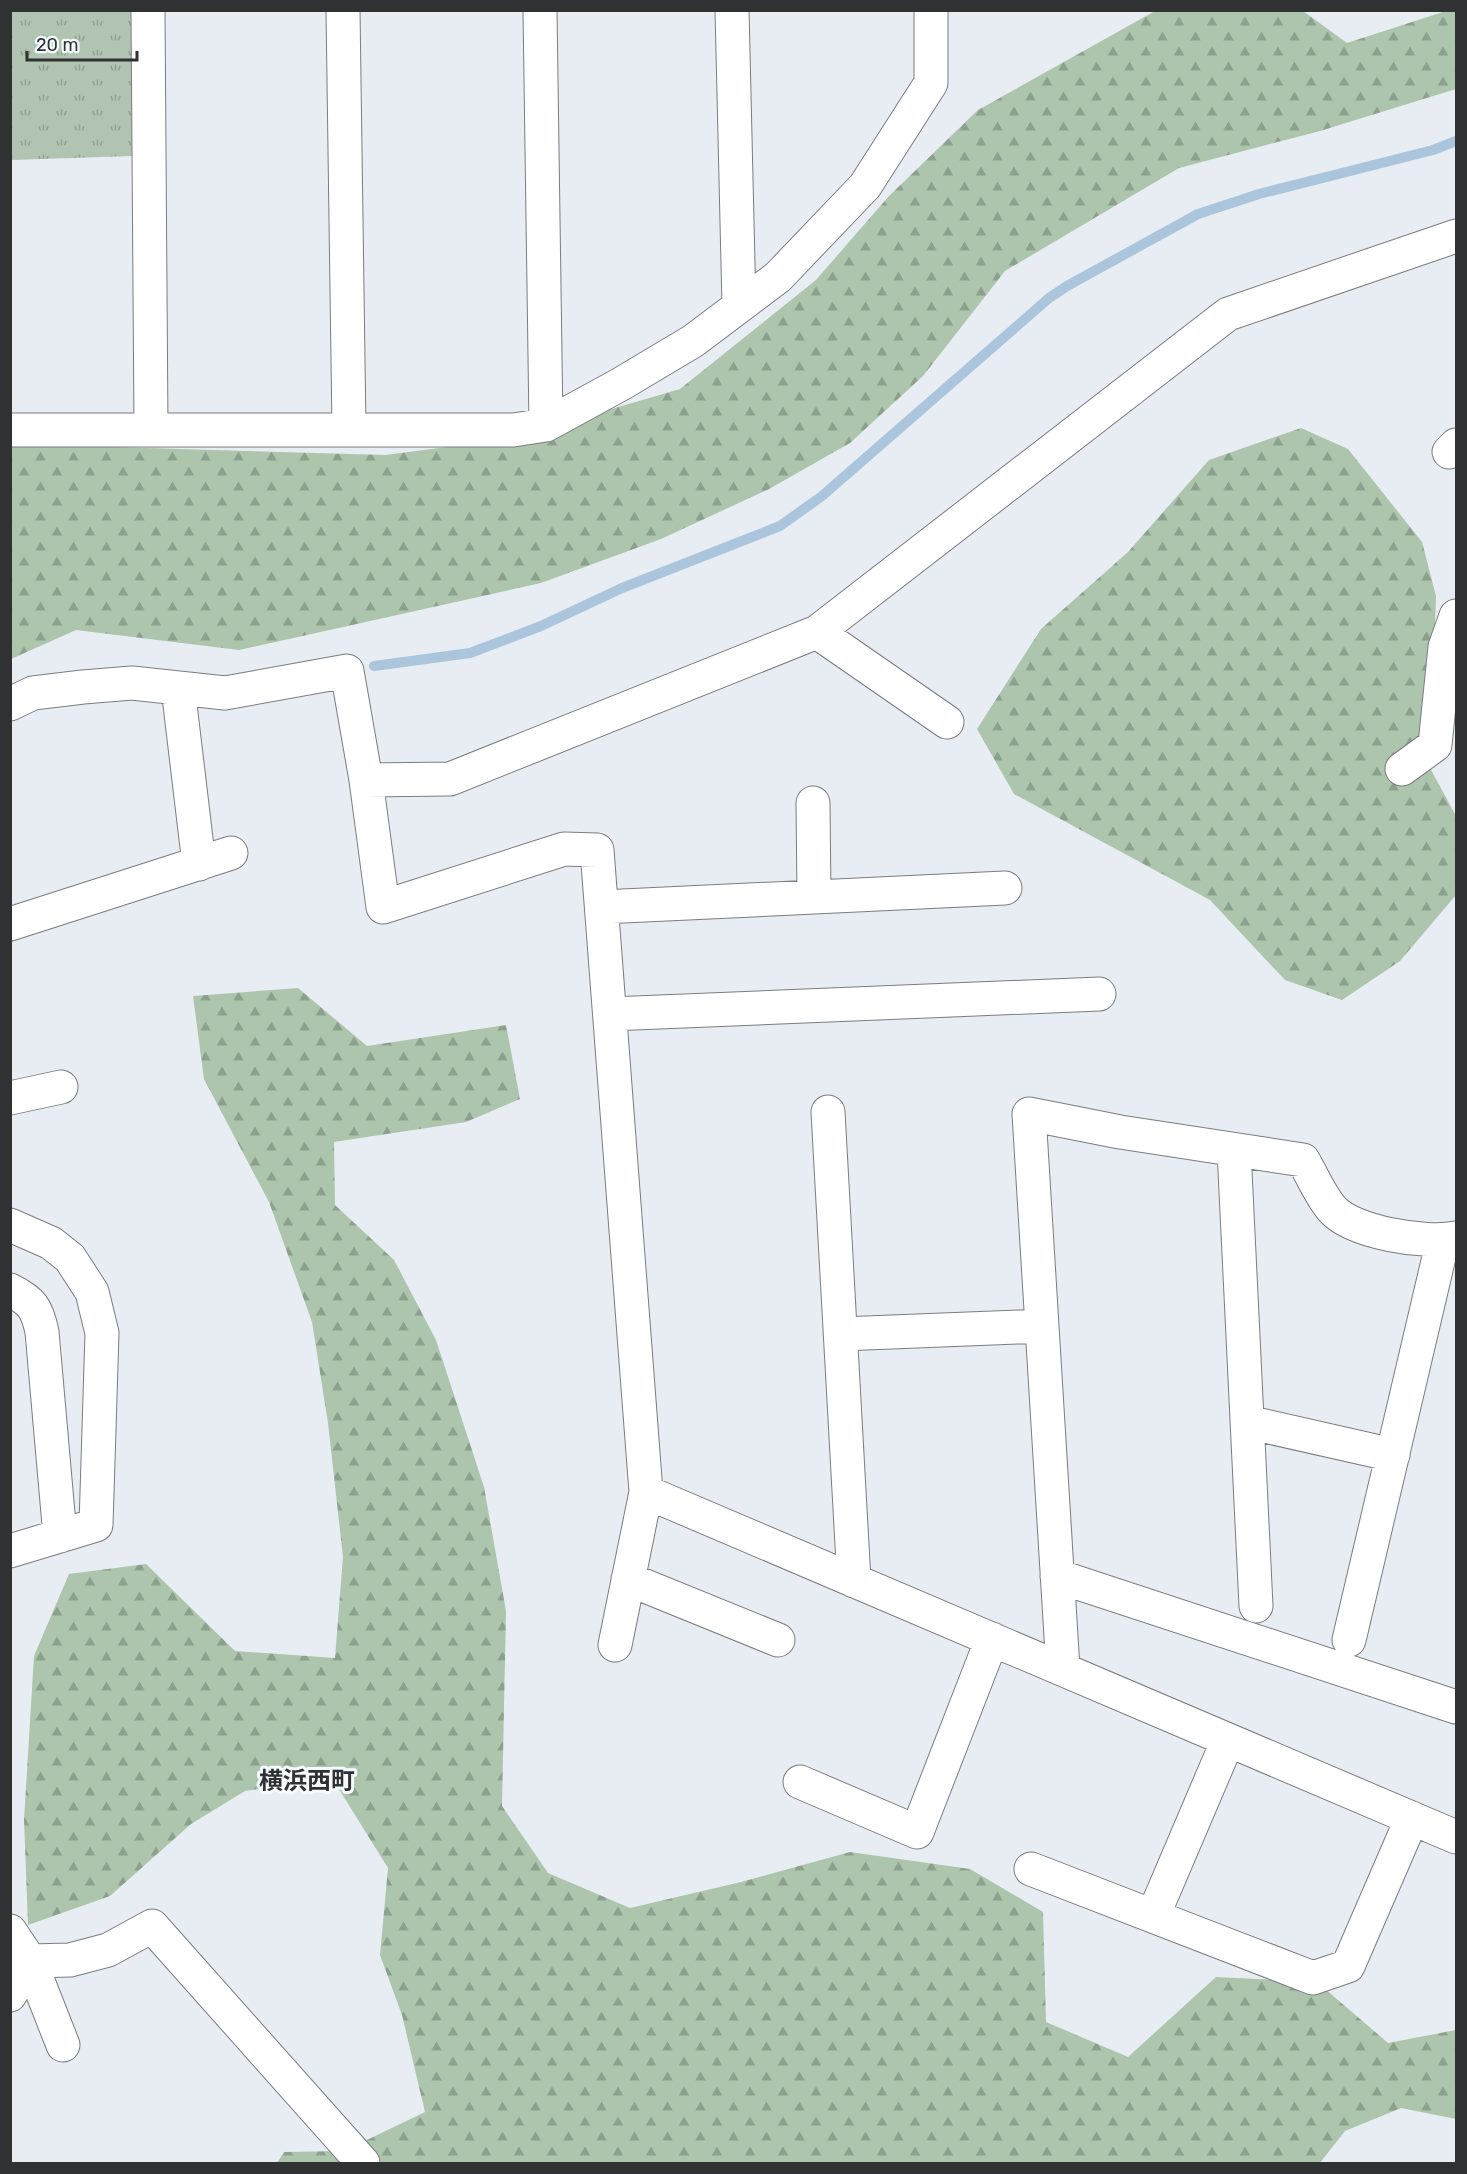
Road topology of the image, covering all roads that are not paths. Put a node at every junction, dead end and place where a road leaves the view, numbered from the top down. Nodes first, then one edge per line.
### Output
1 (148, 10) edge
2 (343, 10) edge
3 (540, 10) edge
4 (732, 10) edge
5 (931, 10) edge
6 (1456, 236) edge
7 (739, 306) junction
8 (546, 424) junction
9 (151, 429) junction
10 (10, 430) edge
11 (348, 430) junction
12 (1456, 616) edge
13 (817, 632) junction
14 (178, 688) junction
15 (10, 704) edge
16 (947, 722) dead end
17 (1402, 769) dead end
18 (366, 780) junction
19 (813, 803) dead end
20 (231, 853) dead end
21 (199, 864) junction
22 (1005, 888) dead end
23 (814, 897) junction
24 (602, 907) junction
25 (10, 924) edge
26 (1099, 994) dead end
27 (610, 1014) junction
28 (61, 1087) dead end
29 (10, 1098) edge
30 (828, 1112) dead end
31 (1234, 1149) junction
32 (10, 1225) edge
33 (1450, 1239) edge
34 (10, 1290) edge
35 (1042, 1326) junction
36 (841, 1334) junction
37 (1247, 1422) junction
38 (1393, 1455) junction
39 (646, 1492) junction
40 (60, 1536) junction
41 (10, 1551) edge
42 (1057, 1576) junction
43 (628, 1579) junction
44 (854, 1581) junction
45 (1256, 1606) dead end
46 (992, 1639) junction
47 (778, 1640) dead end
48 (1349, 1640) dead end
49 (615, 1645) dead end
50 (1063, 1669) junction
51 (1456, 1707) edge
52 (1228, 1740) junction
53 (800, 1782) dead end
54 (1412, 1818) junction
55 (1456, 1837) edge
56 (1031, 1869) dead end
57 (1153, 1916) junction
58 (10, 1931) edge
59 (30, 1961) junction
60 (10, 1995) edge
61 (63, 2045) dead end
62 (363, 2163) edge

1 - 9 street
2 - 11 street
3 - 8 street
4 - 7 street
5 - 7 street
6 - 13 street
7 - 8 street
8 - 11 street
9 - 10 street
9 - 11 street
12 - 17 street
13 - 16 street
13 - 18 street
14 - 15 street
14 - 18 street
14 - 21 street
18 - 24 street
19 - 23 street
20 - 21 street
21 - 25 street
22 - 23 street
23 - 24 street
24 - 27 street
26 - 27 street
27 - 39 street
28 - 29 street
30 - 36 street
31 - 33 street
31 - 35 street
31 - 37 street
32 - 40 street
33 - 38 street
34 - 40 street
35 - 36 street
35 - 42 street
36 - 44 street
37 - 38 street
37 - 45 street
38 - 48 street
39 - 43 street
39 - 44 street
40 - 41 street
42 - 50 street
42 - 51 street
43 - 47 street
43 - 49 street
44 - 46 street
46 - 50 street
46 - 53 street
50 - 52 street
52 - 54 street
52 - 57 street
54 - 55 street
54 - 57 street
56 - 57 street
58 - 59 street
59 - 60 street
59 - 61 street
59 - 62 street

